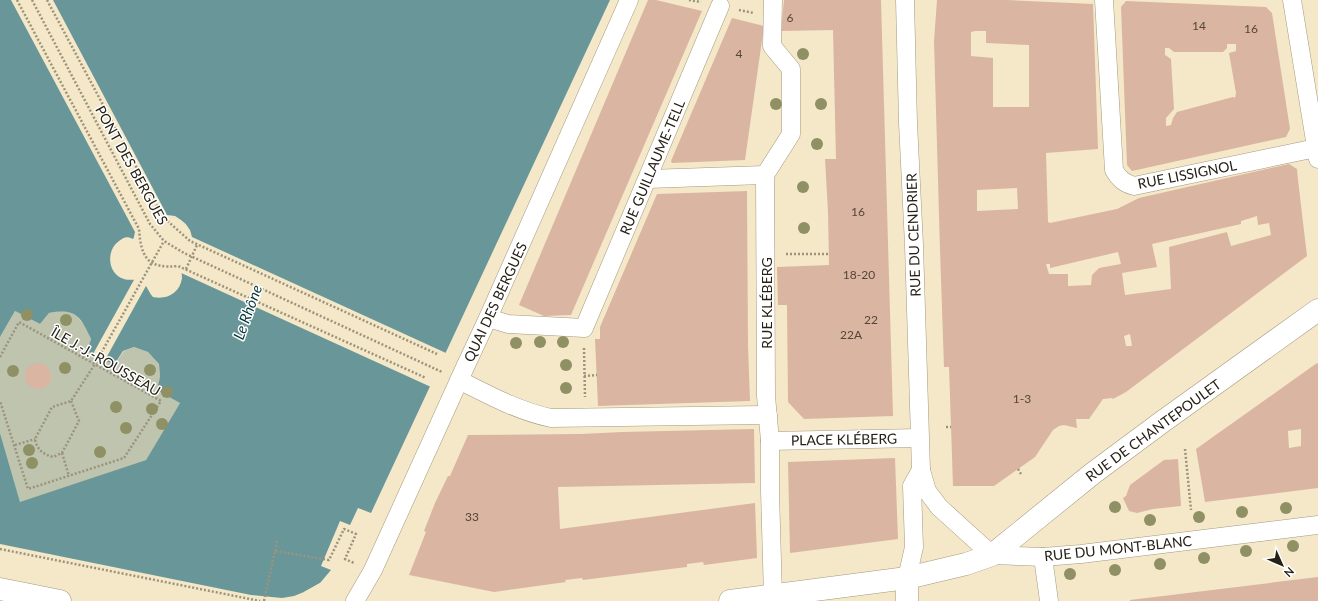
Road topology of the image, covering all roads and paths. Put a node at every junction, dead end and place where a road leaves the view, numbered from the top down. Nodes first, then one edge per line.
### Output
1 (17, 0) edge
2 (32, 0) edge
3 (47, 0) edge
4 (629, 0) edge
5 (773, 0) edge
6 (905, 0) edge
7 (1104, 0) edge
8 (1292, 0) edge
9 (720, 6) dead end
10 (1317, 153) edge
11 (765, 175) junction
12 (648, 179) junction
13 (164, 241) junction
14 (197, 245) junction
15 (781, 254) dead end
16 (829, 254) dead end
17 (191, 257) junction
18 (152, 263) junction
19 (186, 269) junction
20 (1318, 310) edge
21 (488, 318) junction
22 (584, 328) junction
23 (437, 354) dead end
24 (0, 357) edge
25 (95, 364) junction
26 (438, 370) dead end
27 (597, 375) dead end
28 (584, 376) junction
29 (426, 378) dead end
30 (459, 380) junction
31 (585, 399) dead end
32 (0, 401) edge
33 (71, 402) junction
34 (768, 415) junction
35 (951, 426) dead end
36 (946, 427) dead end
37 (919, 438) junction
38 (35, 439) junction
39 (770, 441) junction
40 (15, 445) junction
41 (1185, 449) dead end
42 (62, 453) junction
43 (1018, 469) dead end
44 (921, 470) junction
45 (1021, 474) dead end
46 (69, 476) junction
47 (1191, 510) dead end
48 (1318, 526) edge
49 (277, 540) dead end
50 (0, 549) edge
51 (275, 551) junction
52 (992, 555) junction
53 (1043, 557) junction
54 (345, 559) dead end
55 (907, 578) junction
56 (0, 589) edge
57 (773, 598) edge
58 (60, 601) edge
59 (260, 601) edge
60 (264, 601) edge
61 (355, 601) edge
62 (730, 601) edge
63 (907, 601) edge
64 (1049, 601) edge

1 - 18 path
2 - 13 path, PONT DES BERGUES
3 - 14 path
4 - 21 street, QUAI DES BERGUES
5 - 11 street
6 - 37 street, RUE DU CENDRIER
7 - 10 street, RUE LISSIGNOL
8 - 10 street
9 - 12 street, RUE GUILLAUME-TELL
11 - 12 street
11 - 34 street, RUE KLÉBERG
12 - 22 street, RUE GUILLAUME-TELL
13 - 17 path, PONT DES BERGUES
13 - 18 path
14 - 17 path
14 - 23 path
15 - 16 path
17 - 19 path
17 - 26 path, PONT DES BERGUES
18 - 19 path
18 - 25 path
19 - 29 path
20 - 52 main road, RUE DE CHANTEPOULET
21 - 22 street
21 - 30 street, QUAI DES BERGUES
22 - 28 path
24 - 25 path, ÎLE J.-J.-ROUSSEAU
25 - 33 path
25 - 46 path, ÎLE J.-J.-ROUSSEAU
27 - 28 path
28 - 31 path
30 - 34 street
30 - 61 street, QUAI DES BERGUES
32 - 40 path, ÎLE J.-J.-ROUSSEAU
33 - 38 path
33 - 42 path
34 - 39 street, RUE KLÉBERG
35 - 36 path
37 - 39 street, PLACE KLÉBERG
37 - 44 street, RUE DU CENDRIER
38 - 40 path
38 - 42 path
39 - 57 street, RUE KLÉBERG
40 - 46 path, ÎLE J.-J.-ROUSSEAU
41 - 47 path
42 - 46 path
43 - 45 path
44 - 52 street, RUE DU CENDRIER
44 - 55 street
48 - 53 street, RUE DU MONT-BLANC
49 - 51 path
50 - 59 path
51 - 54 path
51 - 60 path
52 - 53 street, RUE DU MONT-BLANC
52 - 55 main road, RUE DU MONT-BLANC
53 - 64 street
55 - 57 main road, RUE DU MONT-BLANC
55 - 63 main road
56 - 58 main road
57 - 62 main road, RUE DU MONT-BLANC

